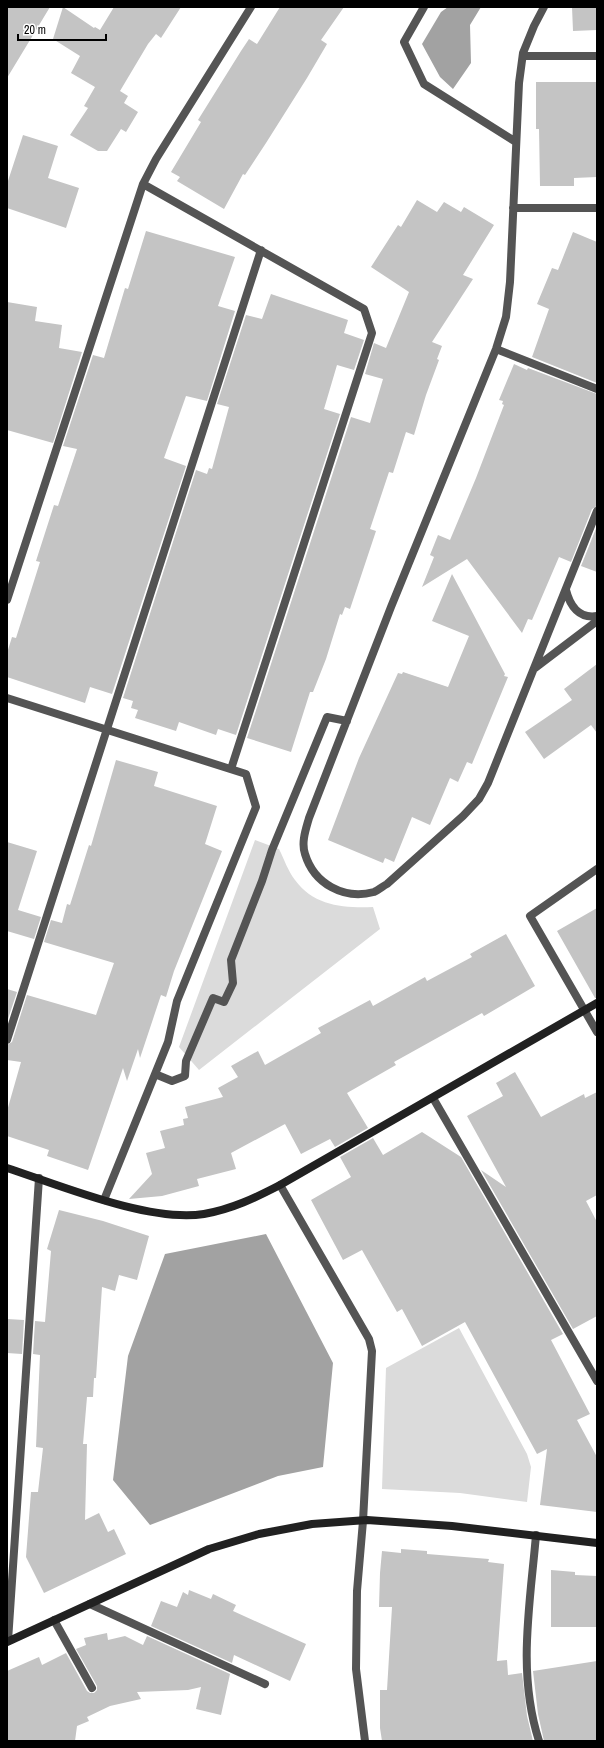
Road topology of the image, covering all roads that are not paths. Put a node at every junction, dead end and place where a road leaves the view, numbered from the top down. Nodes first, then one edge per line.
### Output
1 (251, 7) edge
2 (424, 7) edge
3 (544, 7) edge
4 (523, 56) junction
5 (597, 56) edge
6 (516, 142) junction
7 (143, 184) junction
8 (513, 208) junction
9 (597, 208) edge
10 (261, 250) junction
11 (496, 349) junction
12 (597, 389) edge
13 (597, 511) edge
14 (566, 590) junction
15 (7, 600) edge
16 (597, 616) edge
17 (597, 621) edge
18 (534, 668) junction
19 (7, 698) edge
20 (347, 721) junction
21 (107, 730) junction
22 (230, 769) junction
23 (597, 869) edge
24 (597, 1003) edge
25 (585, 1010) junction
26 (597, 1032) edge
27 (7, 1040) edge
28 (155, 1074) junction
29 (433, 1098) junction
30 (7, 1168) edge
31 (39, 1178) junction
32 (280, 1185) junction
33 (104, 1200) junction
34 (597, 1381) edge
35 (363, 1521) junction
36 (536, 1535) junction
37 (597, 1543) edge
38 (90, 1604) junction
39 (54, 1620) junction
40 (8, 1642) edge
41 (265, 1684) dead end
42 (92, 1688) dead end
43 (365, 1741) edge
44 (538, 1741) edge

1 - 7 street
2 - 6 street
3 - 4 street
4 - 5 street
4 - 6 street
6 - 8 street
7 - 10 street
7 - 15 street
8 - 9 street
8 - 11 street
10 - 21 street
10 - 22 street
11 - 12 street
11 - 20 street
13 - 14 street
14 - 16 street
14 - 18 street
17 - 18 street
18 - 20 street
19 - 21 street
20 - 28 street
21 - 22 street
21 - 27 street
22 - 28 street
23 - 25 street
24 - 25 street
25 - 26 street
25 - 29 street
28 - 33 street
29 - 32 street
29 - 34 street
30 - 31 street
31 - 33 street
31 - 40 street
32 - 33 street
32 - 35 street
35 - 36 street
35 - 38 street
35 - 43 street
36 - 37 street
36 - 44 street
38 - 39 street
38 - 41 street
39 - 40 street
39 - 42 street

